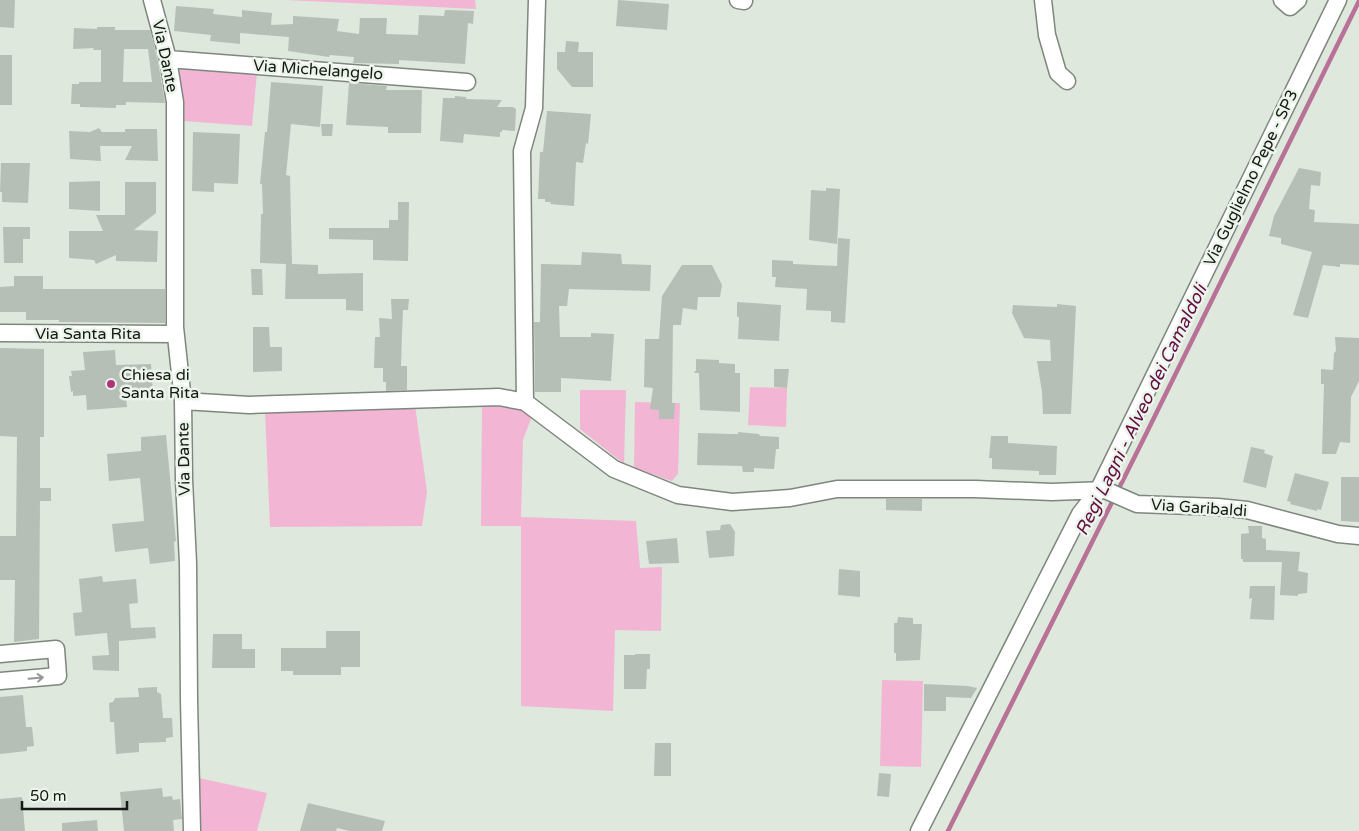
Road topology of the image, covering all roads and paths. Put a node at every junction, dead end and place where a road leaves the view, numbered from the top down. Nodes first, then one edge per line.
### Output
1 (152, 0) edge
2 (537, 0) edge
3 (738, 0) edge
4 (744, 0) edge
5 (1043, 0) edge
6 (1282, 0) edge
7 (1298, 0) edge
8 (1338, 0) edge
9 (168, 59) junction
10 (1067, 81) dead end
11 (467, 82) dead end
12 (0, 334) edge
13 (175, 334) junction
14 (183, 401) junction
15 (525, 402) junction
16 (1102, 490) junction
17 (1359, 536) edge
18 (0, 654) edge
19 (0, 681) edge
20 (192, 831) edge
21 (919, 831) edge

1 - 9 street, Via Dante
2 - 15 street
3 - 4 street
5 - 10 street
6 - 7 street
8 - 16 street, Via Guglielmo Pepe - SP3
9 - 11 street, Via Michelangelo
9 - 13 street, Via Dante
12 - 13 street, Via Santa Rita
13 - 14 street, Via Dante
14 - 15 street
14 - 20 street, Via Dante
15 - 16 street
16 - 17 street, Via Garibaldi
16 - 21 street, Via Guglielmo Pepe - SP3
19 -> 18 street

